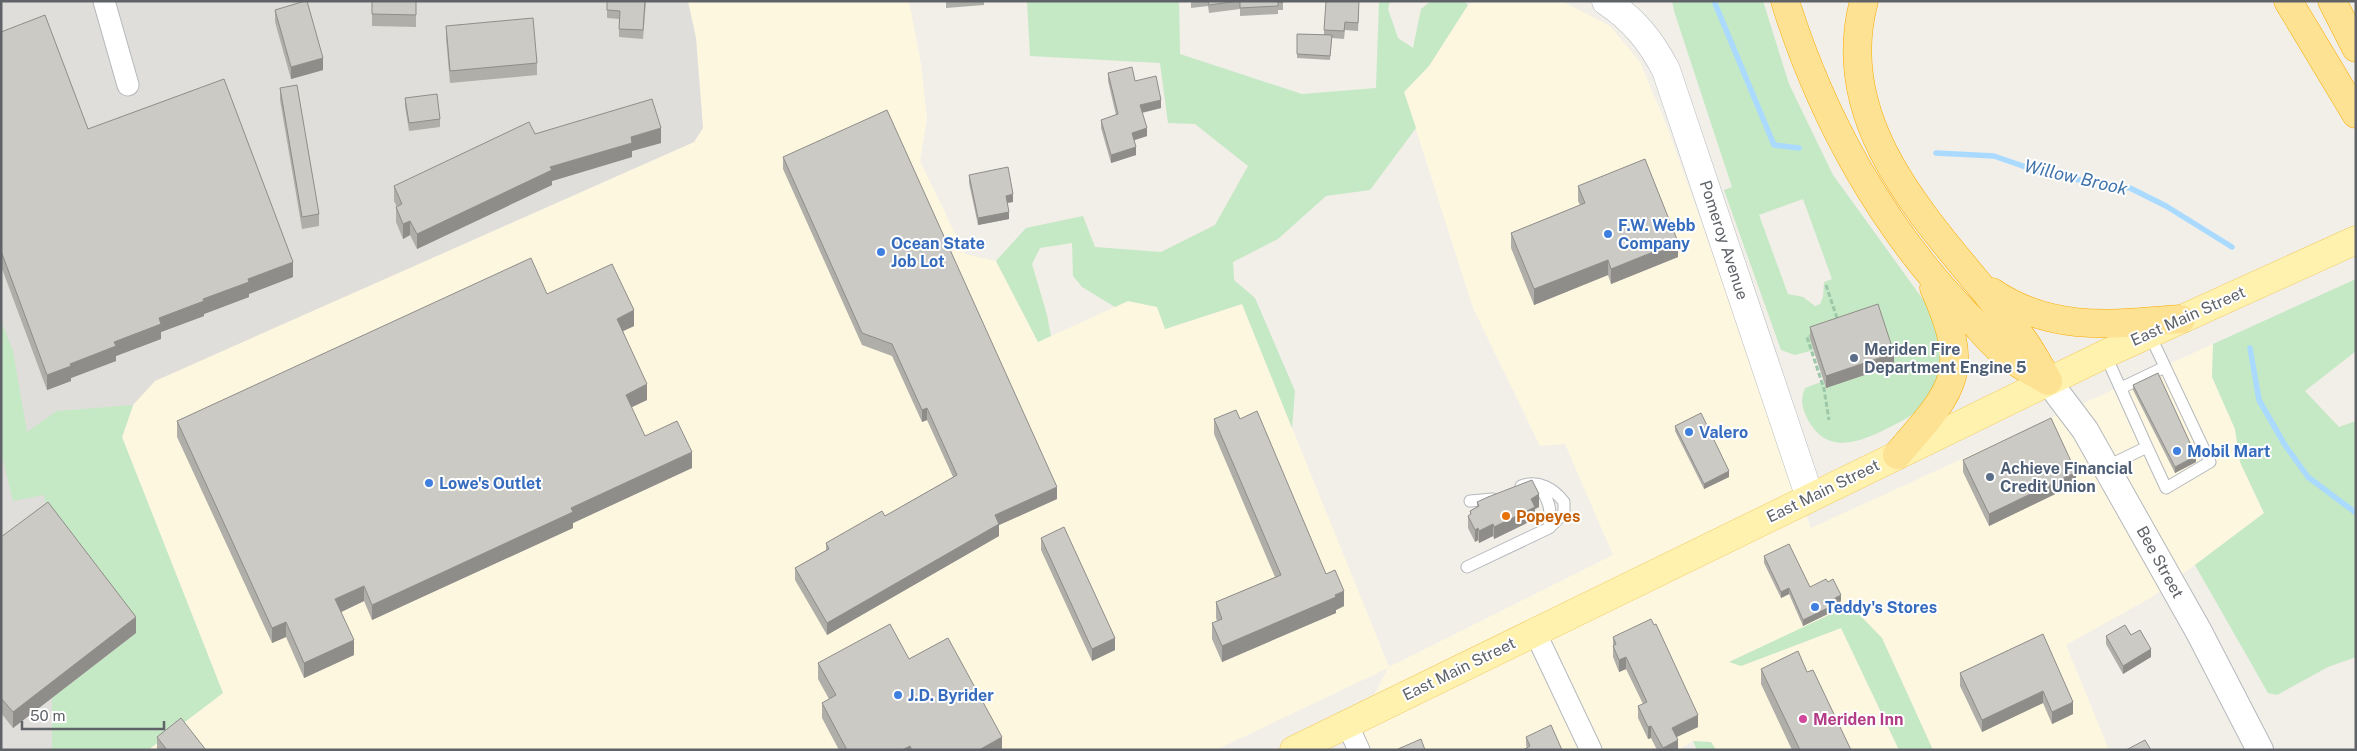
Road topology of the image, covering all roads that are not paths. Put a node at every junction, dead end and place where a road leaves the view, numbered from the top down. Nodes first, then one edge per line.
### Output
1 (104, 1) edge
2 (1606, 1) edge
3 (1785, 1) edge
4 (1864, 1) edge
5 (2288, 1) edge
6 (2332, 1) edge
7 (2356, 48) edge
8 (128, 84) dead end
9 (2356, 114) edge
10 (2356, 240) edge
11 (1922, 265) junction
12 (1974, 280) junction
13 (2181, 318) junction
14 (2149, 333) junction
15 (2105, 354) junction
16 (2165, 367) junction
17 (2048, 381) junction
18 (2121, 388) junction
19 (2148, 439) junction
20 (1897, 455) junction
21 (2106, 467) junction
22 (1810, 498) junction
23 (1470, 501) dead end
24 (1467, 567) dead end
25 (1535, 632) junction
26 (1347, 724) junction
27 (1294, 750) edge
28 (1359, 750) edge
29 (1591, 750) edge
30 (2260, 750) edge

1 - 8 street
2 - 22 main road, Pomeroy Avenue
3 - 11 highway
4 - 12 highway
5 - 9 highway
6 - 7 highway
10 - 13 main road, East Main Street
11 - 17 highway
11 - 20 highway
12 - 13 highway
12 - 17 highway
13 - 14 main road, East Main Street
14 - 15 main road, East Main Street
14 - 16 lane
15 - 17 main road, East Main Street
15 - 18 lane
16 - 18 lane
16 - 19 lane
17 - 20 main road, East Main Street
17 - 21 street, Bee Street
18 - 19 lane
19 - 21 lane
20 - 22 main road, East Main Street
21 - 30 street, Bee Street
22 - 25 main road, East Main Street
23 - 24 lane
25 - 26 main road, East Main Street
25 - 29 street
26 - 27 main road, East Main Street
26 - 28 street

